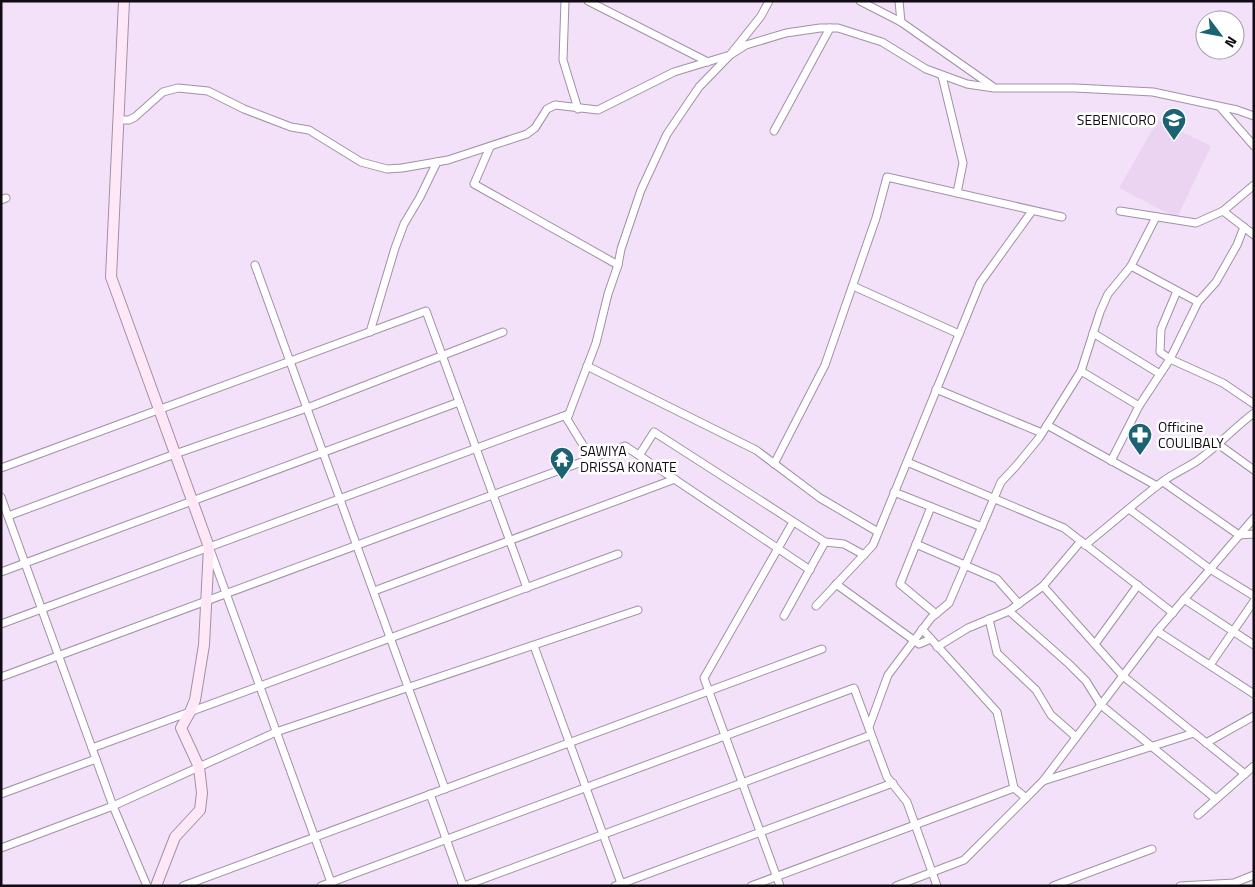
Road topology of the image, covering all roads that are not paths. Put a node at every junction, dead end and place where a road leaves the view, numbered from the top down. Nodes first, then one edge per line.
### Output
1 (124, 1) edge
2 (565, 1) edge
3 (588, 1) edge
4 (769, 1) edge
5 (860, 1) edge
6 (899, 1) edge
7 (901, 22) junction
8 (830, 28) junction
9 (730, 55) junction
10 (708, 62) junction
11 (942, 76) junction
12 (994, 88) junction
13 (1220, 106) junction
14 (578, 108) junction
15 (1237, 110) junction
16 (1254, 110) edge
17 (1254, 116) edge
18 (118, 120) junction
19 (774, 131) dead end
20 (1254, 146) edge
21 (490, 147) junction
22 (437, 162) junction
23 (1254, 185) edge
24 (957, 193) junction
25 (1032, 210) junction
26 (1120, 210) dead end
27 (1223, 211) junction
28 (1062, 217) dead end
29 (1156, 217) junction
30 (1244, 227) junction
31 (1254, 235) edge
32 (255, 265) dead end
33 (618, 265) junction
34 (1131, 266) junction
35 (853, 286) junction
36 (1177, 291) junction
37 (1198, 302) junction
38 (370, 332) junction
39 (503, 332) dead end
40 (959, 334) junction
41 (1093, 334) junction
42 (442, 355) junction
43 (1170, 359) junction
44 (290, 361) junction
45 (587, 366) junction
46 (1081, 371) junction
47 (1160, 374) junction
48 (936, 389) junction
49 (459, 402) junction
50 (1254, 404) edge
51 (1139, 406) junction
52 (307, 408) junction
53 (159, 410) junction
54 (1254, 413) edge
55 (568, 414) junction
56 (1047, 425) junction
57 (1042, 434) junction
58 (1218, 444) junction
59 (476, 448) junction
60 (323, 452) junction
61 (175, 454) junction
62 (640, 454) junction
63 (591, 458) junction
64 (1112, 461) junction
65 (907, 462) junction
66 (774, 464) junction
67 (1, 468) edge
68 (1254, 470) edge
69 (676, 479) junction
70 (1160, 484) junction
71 (894, 492) junction
72 (493, 495) junction
73 (1, 497) edge
74 (340, 499) junction
75 (994, 499) junction
76 (192, 501) junction
77 (931, 507) junction
78 (1129, 509) junction
79 (8, 516) junction
80 (1254, 518) edge
81 (794, 522) junction
82 (982, 527) junction
83 (878, 532) junction
84 (1254, 534) edge
85 (1239, 535) junction
86 (510, 541) junction
87 (825, 542) junction
88 (1083, 543) junction
89 (916, 544) junction
90 (357, 545) junction
91 (209, 547) junction
92 (778, 548) junction
93 (618, 554) dead end
94 (864, 555) junction
95 (25, 563) junction
96 (965, 565) junction
97 (1210, 569) junction
98 (810, 570) junction
99 (1, 572) edge
100 (836, 584) junction
101 (1043, 586) junction
102 (1138, 586) junction
103 (527, 588) junction
104 (374, 591) junction
105 (226, 594) junction
106 (1254, 596) edge
107 (1184, 599) junction
108 (207, 601) junction
109 (1254, 601) edge
110 (1019, 604) junction
111 (816, 606) dead end
112 (42, 609) junction
113 (638, 610) dead end
114 (1009, 611) junction
115 (1173, 613) junction
116 (936, 614) junction
117 (784, 616) dead end
118 (989, 619) junction
119 (1, 624) edge
120 (922, 629) junction
121 (1233, 631) junction
122 (1157, 632) junction
123 (391, 638) junction
124 (931, 639) junction
125 (913, 640) junction
126 (1094, 644) junction
127 (1254, 645) edge
128 (534, 646) junction
129 (937, 646) junction
130 (822, 649) dead end
131 (59, 656) junction
132 (1210, 666) junction
133 (1123, 676) junction
134 (1, 677) edge
135 (260, 686) junction
136 (409, 688) junction
137 (709, 691) junction
138 (1254, 694) edge
139 (1101, 705) junction
140 (190, 712) junction
141 (1254, 716) edge
142 (868, 727) junction
143 (276, 732) junction
144 (1194, 733) junction
145 (872, 735) junction
146 (726, 736) junction
147 (1076, 737) junction
148 (570, 742) junction
149 (1206, 743) junction
150 (1151, 746) junction
151 (92, 748) junction
152 (96, 759) junction
153 (1254, 766) edge
154 (199, 767) junction
155 (1245, 774) junction
156 (1043, 781) junction
157 (742, 783) junction
158 (893, 783) junction
159 (586, 788) junction
160 (1014, 788) junction
161 (445, 789) junction
162 (1, 794) edge
163 (430, 794) junction
164 (1026, 798) junction
165 (1216, 799) junction
166 (113, 806) junction
167 (1198, 815) dead end
168 (915, 825) junction
169 (760, 832) junction
170 (603, 834) junction
171 (314, 837) junction
172 (446, 840) junction
173 (1, 848) edge
174 (1152, 849) dead end
175 (932, 872) junction
176 (1254, 875) edge
177 (776, 876) junction
178 (331, 884) edge
179 (619, 885) edge
180 (147, 886) edge
181 (156, 886) edge
182 (183, 886) edge
183 (321, 886) edge
184 (464, 886) edge
185 (751, 886) edge
186 (780, 886) edge
187 (896, 886) edge
188 (937, 886) edge
189 (1053, 886) edge
190 (1180, 886) edge

1 - 18 street
2 - 14 street
3 - 10 street
4 - 9 street
5 - 7 street
6 - 7 street
7 - 12 street
8 - 9 street
8 - 11 street
8 - 19 street
9 - 10 street
9 - 33 street
10 - 14 street
11 - 12 street
11 - 24 street
12 - 13 street
13 - 15 street
13 - 20 street
14 - 21 street
15 - 16 street
15 - 17 street
18 - 22 street
18 - 53 street
21 - 22 street
21 - 33 street
22 - 38 street
23 - 27 street
24 - 25 street
24 - 35 street
25 - 28 street
25 - 40 street
26 - 29 street
27 - 29 street
27 - 30 street
29 - 34 street
30 - 31 street
30 - 37 street
32 - 44 street
33 - 45 street
34 - 36 street
34 - 41 street
35 - 40 street
35 - 66 street
36 - 37 street
36 - 43 street
37 - 43 street
38 - 42 street
38 - 44 street
39 - 42 street
40 - 48 street
41 - 46 street
41 - 47 street
42 - 49 street
42 - 52 street
43 - 47 street
43 - 50 street
44 - 52 street
44 - 53 street
45 - 55 street
45 - 66 street
46 - 51 street
46 - 56 street
47 - 51 street
48 - 57 street
48 - 65 street
49 - 59 street
49 - 60 street
51 - 64 street
52 - 60 street
52 - 61 street
53 - 61 street
53 - 67 street
54 - 58 street
55 - 59 street
55 - 63 street
56 - 57 street
56 - 64 street
57 - 75 street
58 - 68 street
58 - 70 street
59 - 72 street
59 - 74 street
60 - 74 street
60 - 76 street
61 - 76 street
61 - 79 street
62 - 63 street
62 - 69 street
62 - 81 street
63 - 72 street
64 - 70 street
65 - 71 street
65 - 75 street
66 - 83 street
69 - 86 street
69 - 92 street
70 - 78 street
70 - 85 street
71 - 77 street
71 - 83 street
72 - 86 street
72 - 90 street
73 - 79 street
74 - 90 street
74 - 91 street
75 - 82 street
75 - 88 street
76 - 91 street
76 - 95 street
77 - 82 street
77 - 89 street
78 - 88 street
78 - 97 street
79 - 95 street
80 - 85 street
81 - 87 street
81 - 92 street
82 - 96 street
83 - 94 street
84 - 85 street
85 - 97 street
86 - 103 street
86 - 104 street
87 - 94 street
87 - 98 street
88 - 101 street
88 - 102 street
89 - 96 street
89 - 116 street
90 - 104 street
90 - 105 street
91 - 105 street
91 - 108 street
91 - 112 street
92 - 98 street
92 - 137 street
93 - 103 street
94 - 100 street
95 - 99 street
95 - 112 street
96 - 110 street
96 - 116 street
97 - 106 street
97 - 107 street
98 - 117 street
100 - 111 street
100 - 125 street
101 - 110 street
101 - 126 street
102 - 115 street
102 - 126 street
103 - 123 street
104 - 123 street
105 - 108 street
105 - 135 street
107 - 115 street
107 - 121 street
108 - 131 street
108 - 140 street
109 - 121 street
110 - 114 street
112 - 119 street
112 - 131 street
113 - 128 street
114 - 118 street
114 - 139 street
115 - 122 street
116 - 120 street
118 - 129 street
118 - 147 street
120 - 124 street
120 - 125 street
121 - 127 street
121 - 132 street
122 - 132 street
122 - 133 street
123 - 135 street
123 - 136 street
124 - 125 street
124 - 129 street
125 - 142 street
126 - 133 street
128 - 136 street
128 - 148 street
129 - 160 street
130 - 137 street
131 - 134 street
131 - 151 street
132 - 138 street
133 - 139 street
133 - 144 street
135 - 140 street
135 - 143 street
136 - 143 street
136 - 161 street
137 - 146 street
137 - 148 street
139 - 147 street
139 - 150 street
140 - 151 street
140 - 154 street
141 - 149 street
142 - 145 street
142 - 146 street
143 - 154 street
143 - 171 street
144 - 149 street
144 - 150 street
145 - 157 street
145 - 158 street
146 - 157 street
146 - 159 street
147 - 156 street
148 - 159 street
148 - 161 street
149 - 155 street
150 - 156 street
150 - 165 street
151 - 152 street
152 - 162 street
152 - 166 street
153 - 155 street
154 - 166 street
154 - 181 street
155 - 165 street
156 - 164 street
157 - 169 street
157 - 170 street
158 - 168 street
158 - 169 street
159 - 170 street
159 - 172 street
160 - 164 street
160 - 168 street
161 - 163 street
163 - 171 street
163 - 172 street
164 - 175 street
165 - 167 street
166 - 173 street
166 - 180 street
168 - 175 street
168 - 177 street
169 - 177 street
169 - 179 street
170 - 179 street
170 - 184 street
171 - 178 street
171 - 182 street
172 - 178 street
172 - 184 street
174 - 189 street
175 - 187 street
175 - 188 street
176 - 190 street
177 - 185 street
177 - 186 street
178 - 183 street

